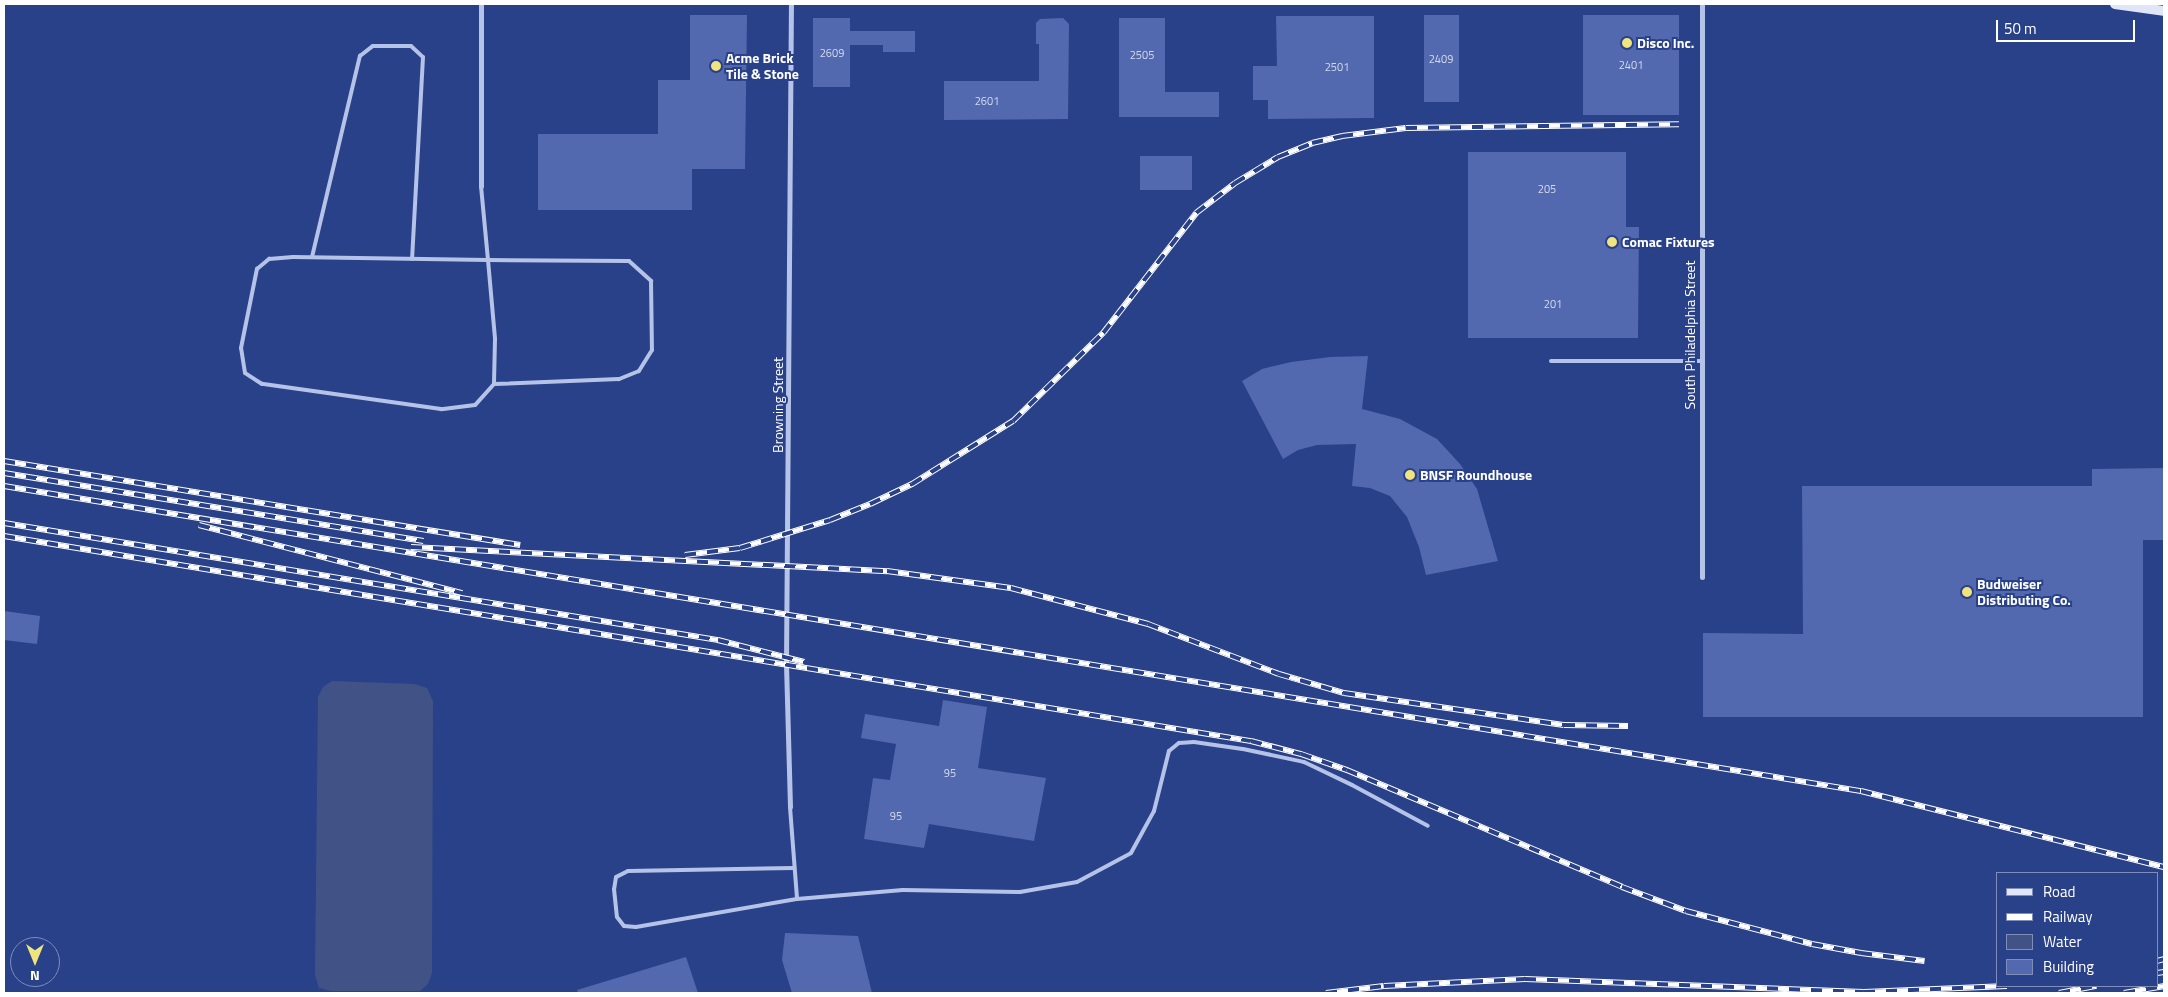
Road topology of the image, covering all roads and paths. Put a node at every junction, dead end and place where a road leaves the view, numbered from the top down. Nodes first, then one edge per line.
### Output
1 (481, 4) edge
2 (791, 4) edge
3 (1702, 4) edge
4 (2115, 4) edge
5 (2161, 9) edge
6 (481, 186) joint
7 (312, 258) junction
8 (412, 259) junction
9 (488, 260) junction
10 (1551, 361) dead end
11 (1701, 361) junction
12 (494, 384) junction
13 (1702, 577) dead end
14 (790, 807) joint
15 (1428, 826) dead end
16 (794, 868) junction
17 (796, 899) junction

1 - 6 street
2 - 14 street, Browning Street
3 - 11 street, South Philadelphia Street
4 - 5 main road
6 - 9 lane
7 - 8 lane
7 - 8 lane
7 - 12 lane
8 - 9 lane
9 - 12 lane
9 - 12 lane
10 - 11 lane
11 - 13 street, South Philadelphia Street
14 - 16 lane
15 - 17 lane
16 - 17 lane
16 - 17 lane

